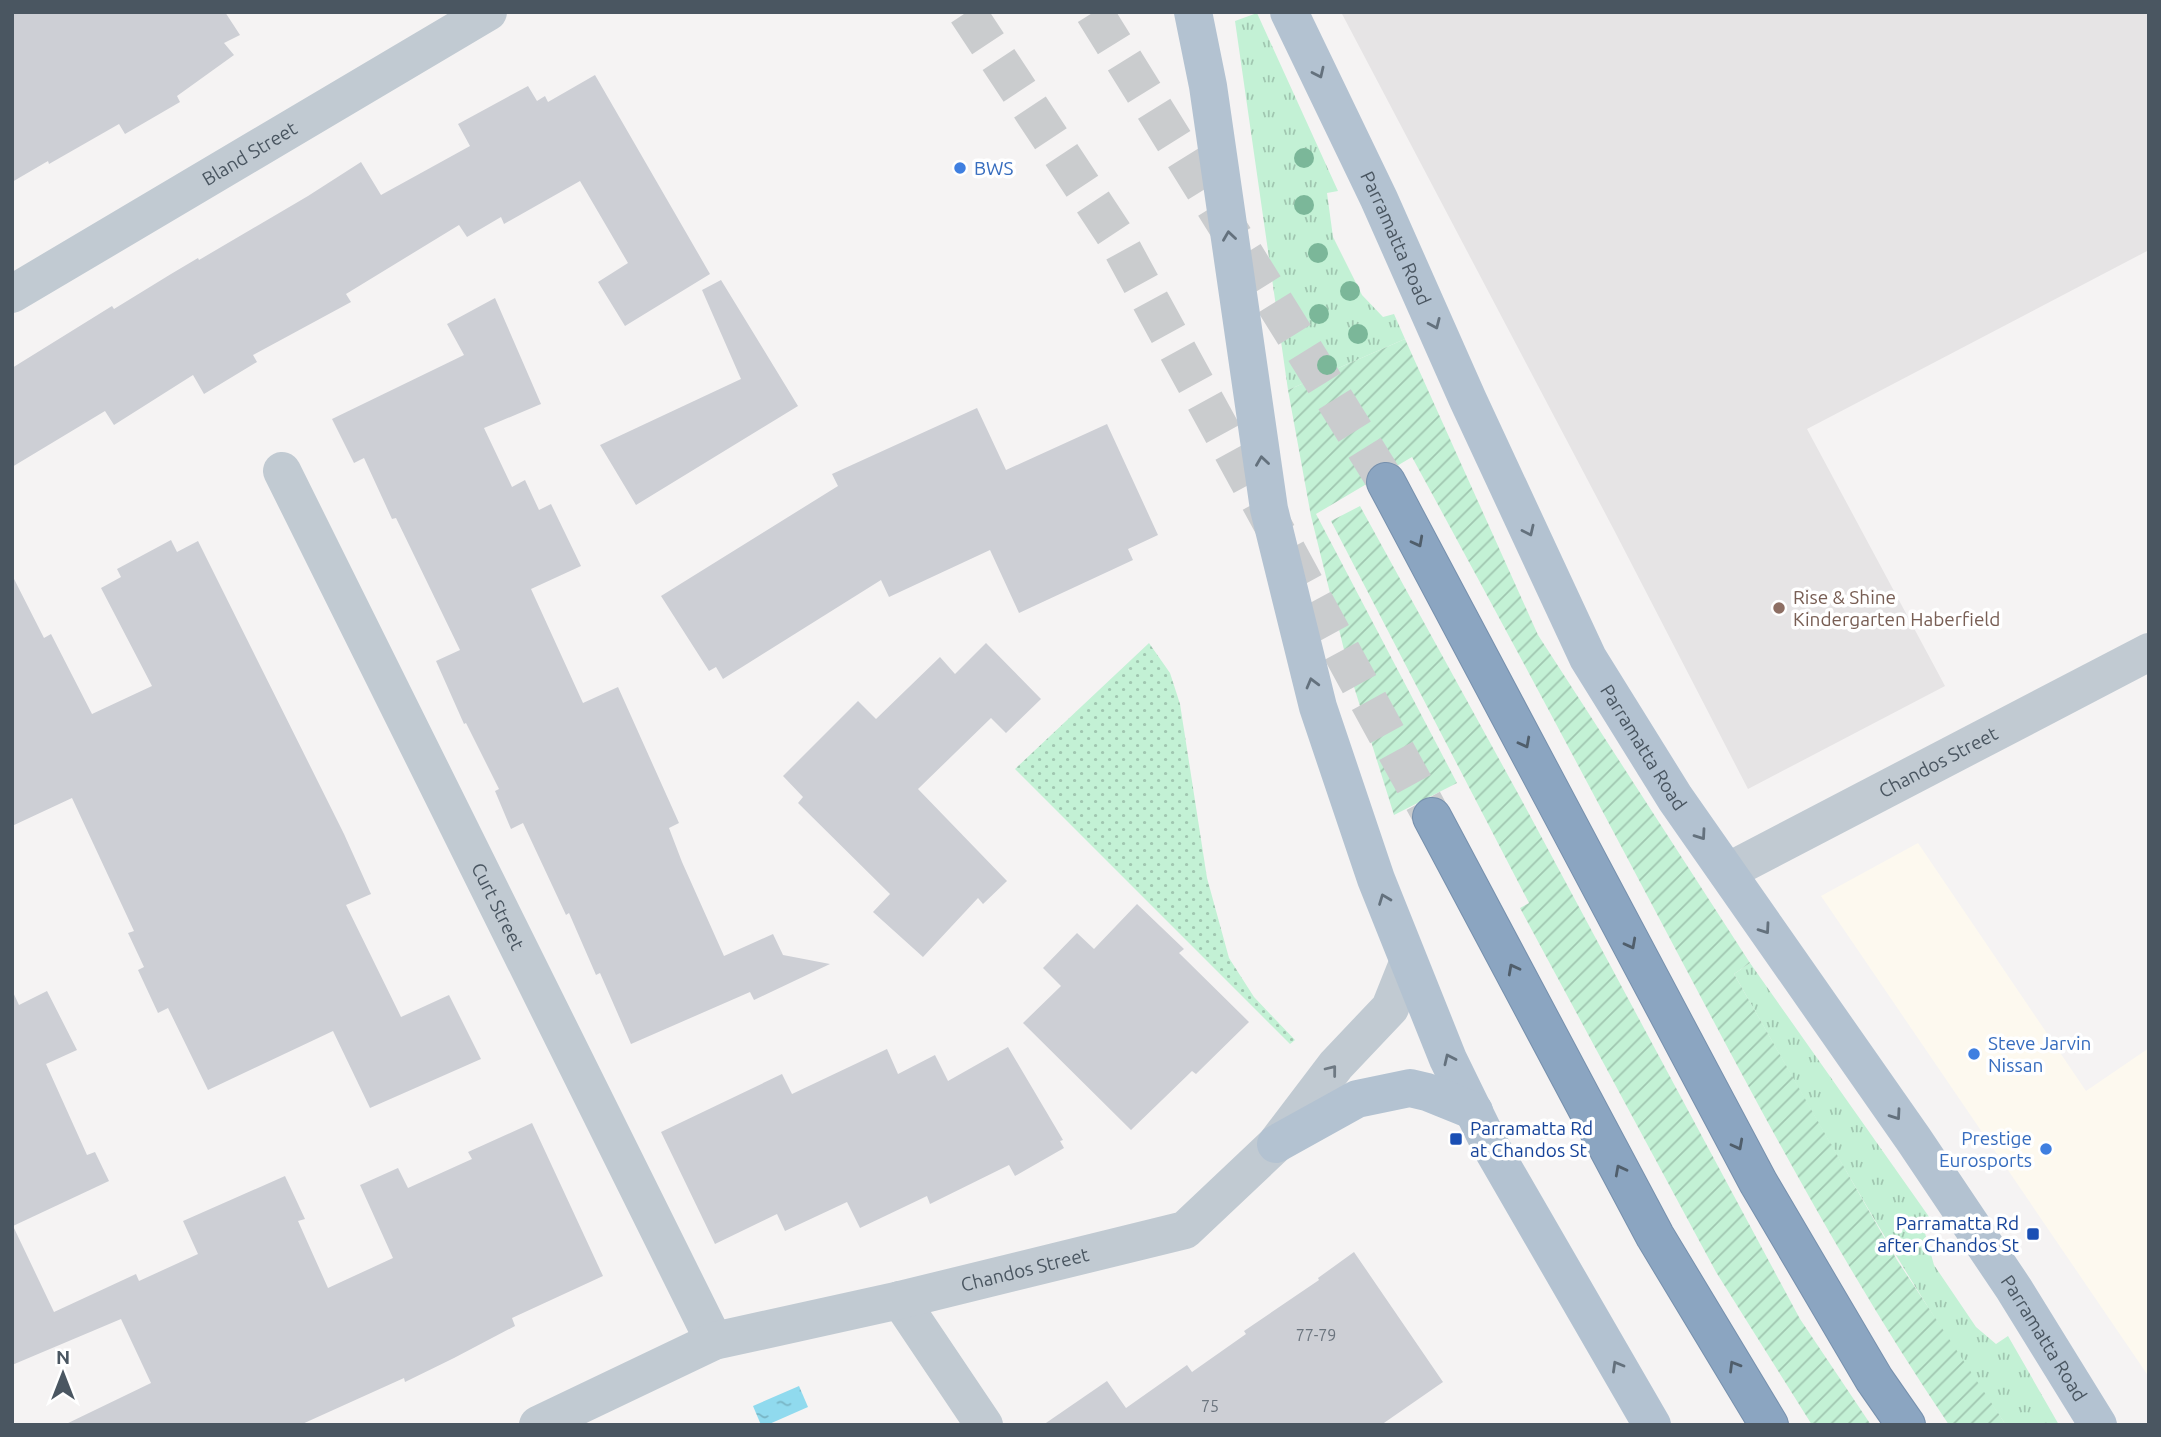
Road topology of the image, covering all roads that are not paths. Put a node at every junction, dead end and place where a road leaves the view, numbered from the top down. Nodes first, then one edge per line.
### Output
1 (488, 12) edge
2 (1194, 12) edge
3 (1289, 12) edge
4 (12, 294) edge
5 (282, 471) dead end
6 (1385, 482) tunnel mouth
7 (2149, 652) edge
8 (1432, 817) tunnel mouth
9 (1727, 872) junction
10 (1408, 963) junction
11 (1474, 1111) junction
12 (1276, 1144) junction
13 (900, 1300) junction
14 (714, 1341) junction
15 (538, 1425) edge
16 (984, 1425) edge
17 (1652, 1425) edge
18 (1769, 1425) edge
19 (1906, 1425) edge
20 (2098, 1425) edge

1 - 4 street, Bland Street
10 -> 2 main road
3 -> 9 main road, Parramatta Road
5 - 14 street, Curt Street
6 -> 19 highway
7 - 9 street, Chandos Street
18 -> 8 highway
9 -> 20 main road, Parramatta Road
11 -> 10 main road
12 -> 10 street, Chandos Street
11 - 12 main road
17 -> 11 main road
12 - 13 street, Chandos Street
13 - 14 street, Chandos Street
13 - 16 street
14 - 15 street, Chandos Street

